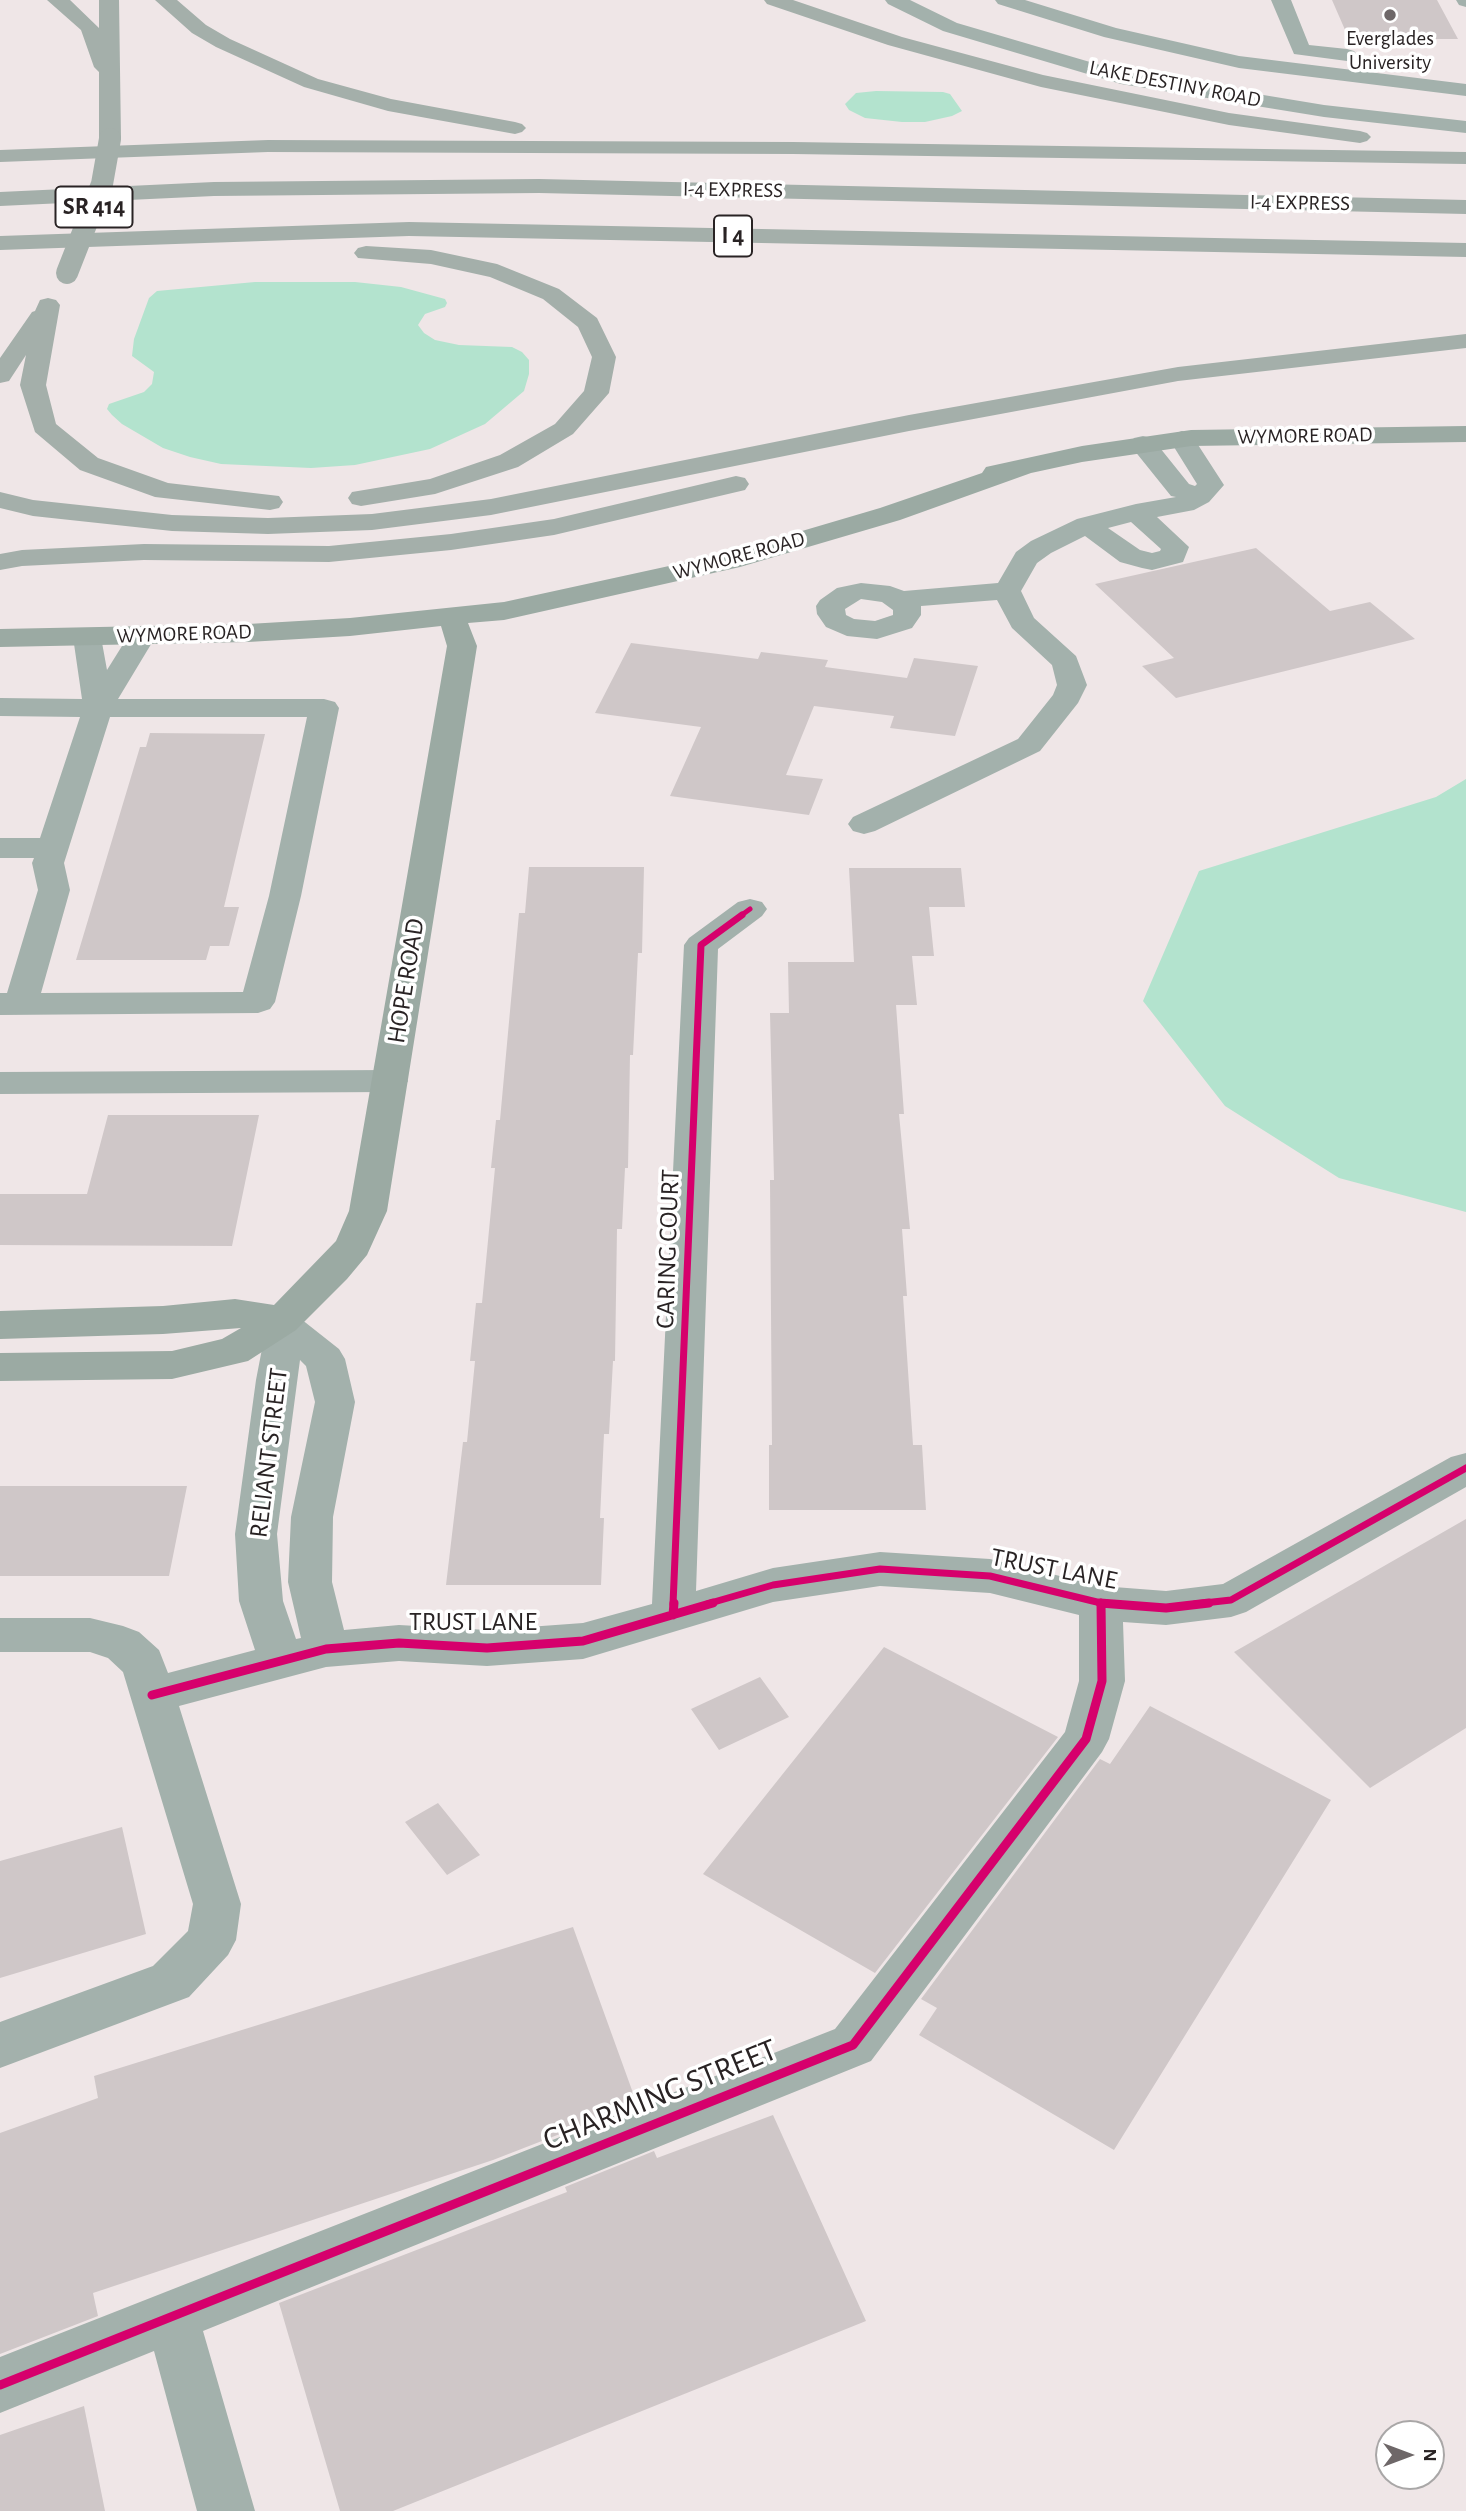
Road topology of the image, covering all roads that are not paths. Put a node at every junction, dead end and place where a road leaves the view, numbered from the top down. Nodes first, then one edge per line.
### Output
1 (57, 0) edge
2 (109, 0) edge
3 (165, 0) edge
4 (774, 0) edge
5 (895, 0) edge
6 (1005, 0) edge
7 (1277, 1) edge
8 (1301, 50) junction
9 (1370, 58) dead end
10 (1307, 70) junction
11 (112, 88) junction
12 (1466, 90) edge
13 (1466, 127) edge
14 (793, 148) junction
15 (1466, 149) edge
16 (0, 156) edge
17 (1466, 158) edge
18 (739, 169) dead end
19 (0, 178) edge
20 (0, 199) edge
21 (1466, 207) edge
22 (0, 219) edge
23 (1466, 226) edge
24 (0, 243) edge
25 (1466, 250) edge
26 (0, 264) edge
27 (48, 305) junction
28 (1466, 341) edge
29 (1279, 361) junction
30 (0, 376) edge
31 (1466, 434) edge
32 (1182, 439) junction
33 (1143, 444) junction
34 (1200, 496) junction
35 (0, 500) edge
36 (1136, 512) junction
37 (1087, 525) junction
38 (0, 562) edge
39 (1007, 591) junction
40 (901, 600) dead end
41 (451, 615) junction
42 (142, 636) junction
43 (87, 637) junction
44 (0, 638) edge
45 (0, 707) edge
46 (98, 708) junction
47 (864, 824) dead end
48 (0, 848) edge
49 (53, 848) junction
50 (750, 909) dead end
51 (11, 1004) edge
52 (390, 1081) junction
53 (0, 1083) edge
54 (284, 1324) junction
55 (0, 1325) edge
56 (0, 1367) edge
57 (1466, 1468) edge
58 (1101, 1602) junction
59 (673, 1615) junction
60 (0, 1635) edge
61 (326, 1649) junction
62 (280, 1660) junction
63 (152, 1695) junction
64 (0, 2045) edge
65 (172, 2316) junction
66 (0, 2385) edge
67 (226, 2511) edge

1 - 11 highway
2 - 11 highway, SR 414
3 - 14 highway
4 - 15 highway
5 - 13 street, LAKE DESTINY ROAD
6 - 10 street
7 - 8 street
8 - 9 street
8 - 10 street
10 - 12 street
11 - 27 highway, SR 414, bridge
14 - 16 highway
14 - 17 highway
18 - 19 highway
20 - 21 highway, I-4 EXPRESS
22 - 23 highway, I-4 EXPRESS
24 - 25 highway, I 4
26 - 27 highway
27 - 30 highway, SR 414
28 - 29 highway
29 - 35 highway
29 - 38 highway
31 - 32 main road, WYMORE ROAD
32 - 33 main road, WYMORE ROAD
32 - 34 street
33 - 34 street
33 - 41 main road, WYMORE ROAD
34 - 36 street
36 - 37 street
36 - 37 street
37 - 39 street
39 - 40 street
39 - 47 street
41 - 42 main road, WYMORE ROAD
41 - 52 main road, HOPE ROAD
42 - 43 main road, WYMORE ROAD
42 - 46 street
43 - 44 main road, WYMORE ROAD
43 - 46 street
45 - 46 street
46 - 49 street
46 - 51 street
48 - 49 street
49 - 51 street
50 - 59 street, CARING COURT
52 - 53 street
52 - 54 main road, HOPE ROAD
54 - 55 main road
54 - 56 main road, HOPE ROAD
54 - 61 street, RELIANT STREET
54 - 62 street, RELIANT STREET
57 - 58 street, TRUST LANE
58 - 59 street, TRUST LANE
58 - 65 street, CHARMING STREET
59 - 61 street, TRUST LANE
60 - 63 street
61 - 62 street, TRUST LANE
62 - 63 street, TRUST LANE
63 - 64 street
65 - 66 street, CHARMING STREET
65 - 67 street

